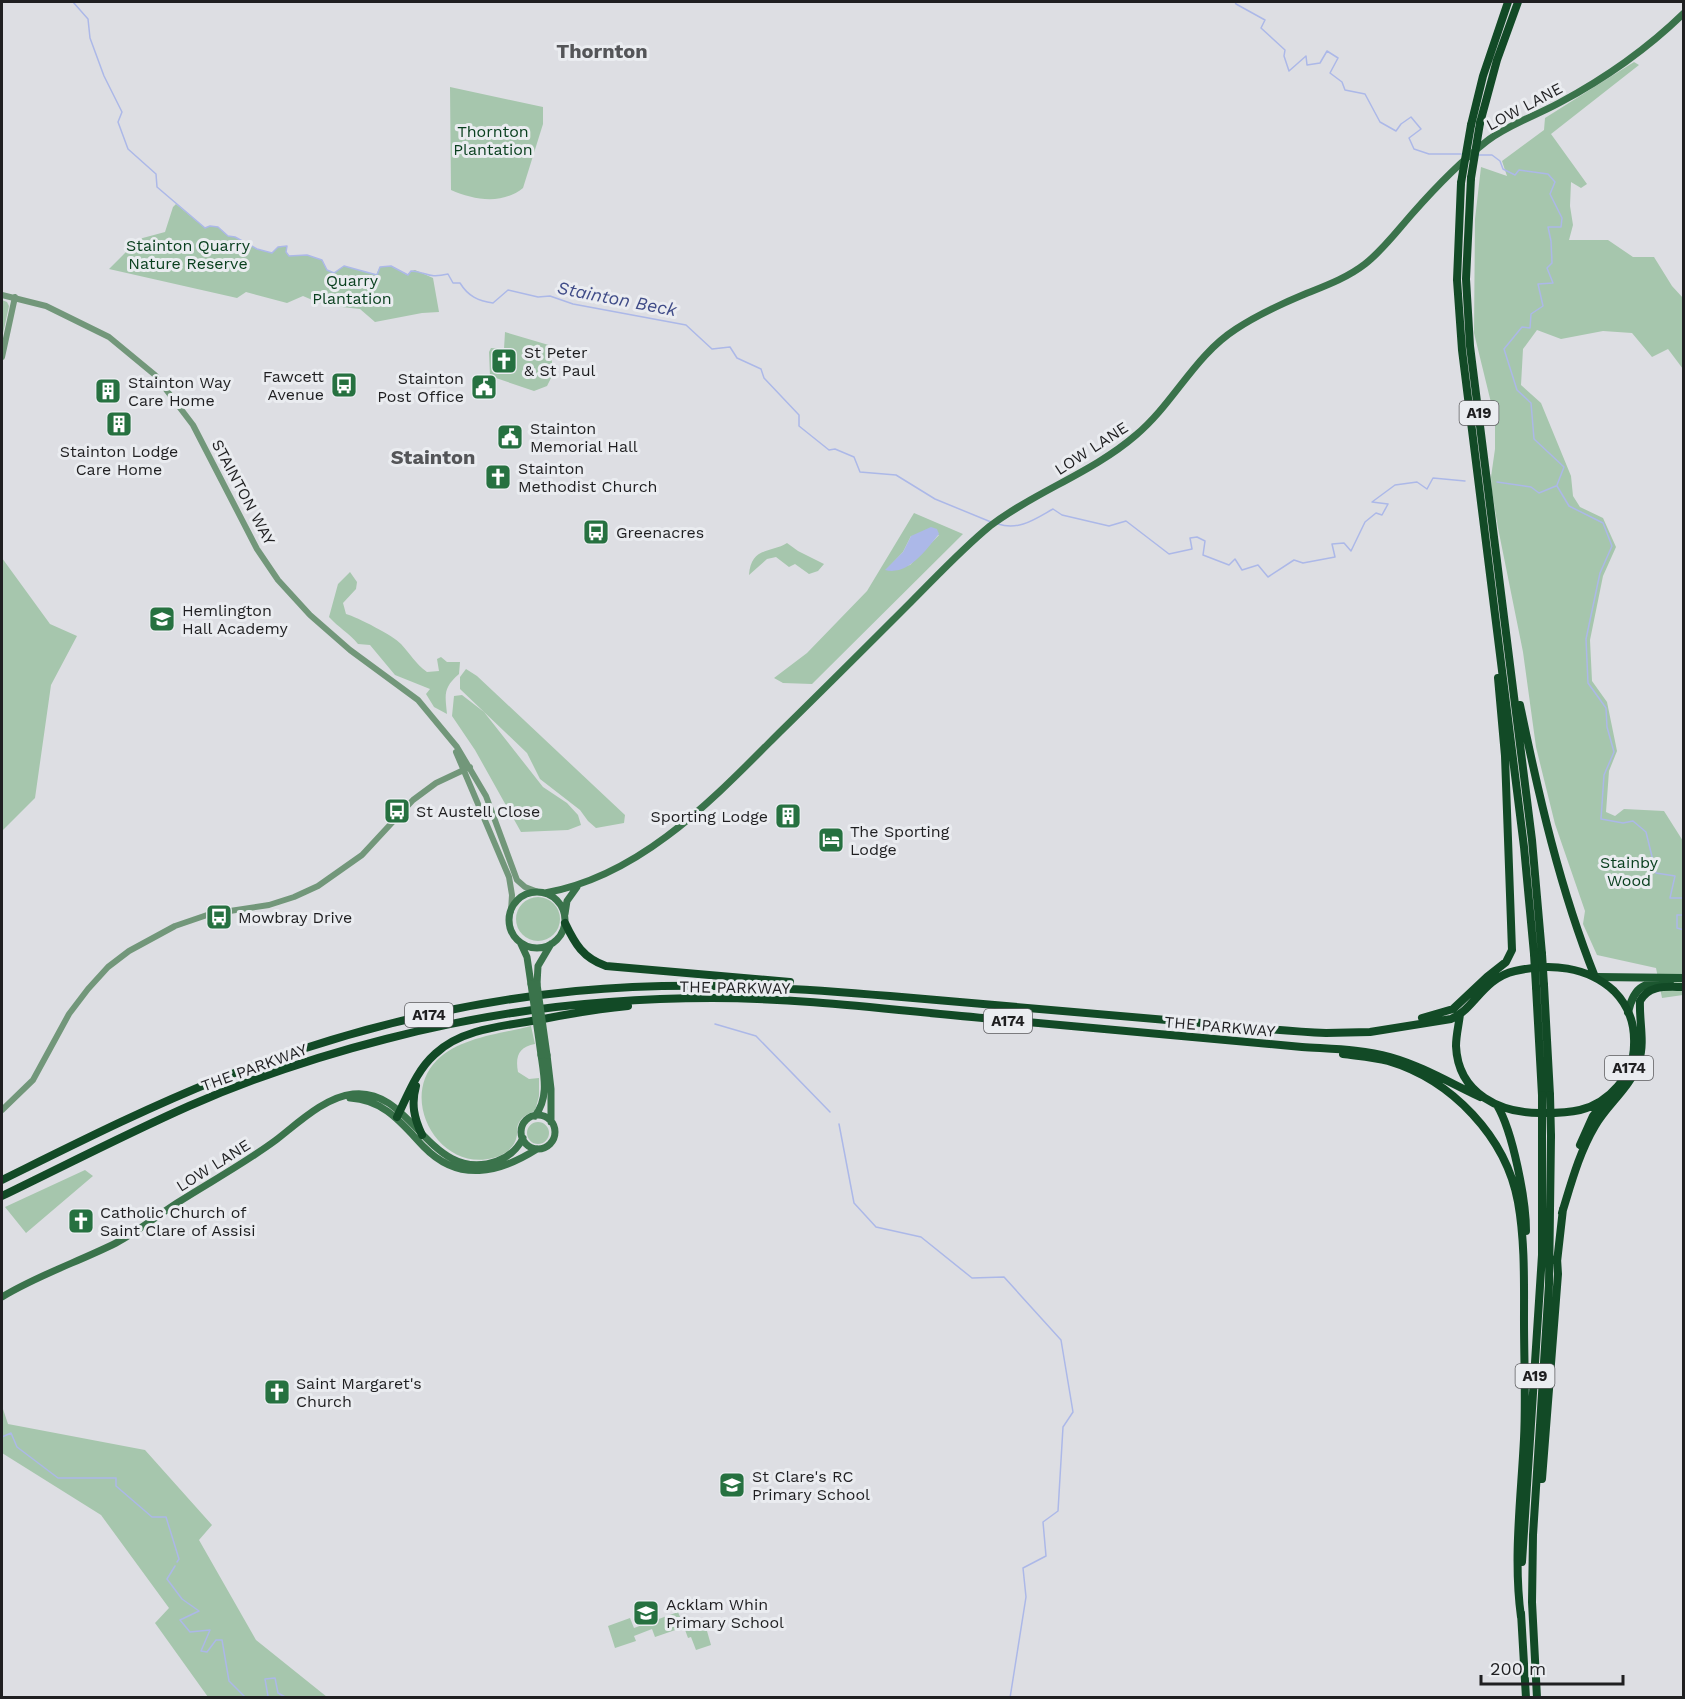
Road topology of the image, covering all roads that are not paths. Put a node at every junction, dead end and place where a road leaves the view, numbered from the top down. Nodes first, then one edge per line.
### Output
1 (1508, 2) edge
2 (1518, 2) edge
3 (1683, 13) edge
4 (2, 295) edge
5 (15, 297) junction
6 (2, 357) edge
7 (1498, 634) junction
8 (1508, 647) junction
9 (467, 768) junction
10 (582, 884) junction
11 (542, 892) junction
12 (511, 911) junction
13 (565, 919) junction
14 (517, 939) junction
15 (551, 944) junction
16 (1538, 954) junction
17 (1596, 977) junction
18 (1683, 978) edge
19 (534, 984) junction
20 (1683, 986) edge
21 (886, 995) junction
22 (714, 998) junction
23 (1465, 998) junction
24 (1628, 1012) junction
25 (1461, 1013) junction
26 (1349, 1033) junction
27 (1302, 1047) junction
28 (544, 1055) junction
29 (425, 1065) junction
30 (1609, 1095) junction
31 (1494, 1104) junction
32 (2, 1110) edge
33 (398, 1114) junction
34 (536, 1116) junction
35 (551, 1122) junction
36 (422, 1135) junction
37 (1546, 1136) junction
38 (523, 1138) junction
39 (537, 1149) junction
40 (2, 1180) edge
41 (2, 1196) edge
42 (1562, 1213) junction
43 (1557, 1258) junction
44 (2, 1297) edge
45 (1524, 1302) junction
46 (1546, 1338) junction
47 (1533, 1570) junction
48 (1521, 1617) junction
49 (1526, 1698) edge
50 (1537, 1698) edge

1 - 7 highway, A19, bridge
2 - 8 highway, A19, bridge
3 - 10 main road, LOW LANE, bridge
4 - 5 street, STAINTON WAY
5 - 6 street
5 - 9 street, STAINTON WAY
7 - 16 highway, A19
7 - 23 highway
8 - 16 highway, A19
8 - 17 highway
9 - 11 street, STAINTON WAY
9 - 12 street, STAINTON WAY
9 - 32 street
10 - 11 main road, LOW LANE
10 - 13 main road, LOW LANE
11 - 12 main road
11 - 13 main road
12 - 14 main road
13 - 15 main road
13 - 21 highway
14 - 15 main road
14 - 19 main road
15 - 19 main road
16 - 37 highway, A19, bridge
17 - 18 main road, A174
17 - 24 highway, A174
17 - 25 highway, A174
19 - 28 main road, bridge
20 - 24 main road
20 - 42 highway
21 - 26 highway, THE PARKWAY / A174
21 - 40 highway, THE PARKWAY / A174
22 - 27 highway, THE PARKWAY / A174
22 - 29 highway
22 - 41 highway, THE PARKWAY / A174
23 - 25 highway
23 - 26 highway
24 - 30 highway, A174
25 - 26 highway, THE PARKWAY / A174
25 - 31 highway, A174
27 - 31 highway, THE PARKWAY / A174
27 - 45 highway
28 - 34 main road
28 - 35 main road
29 - 33 highway
29 - 36 highway
30 - 31 highway, A174
30 - 42 highway
31 - 45 highway
33 - 36 main road, LOW LANE
33 - 39 main road, LOW LANE
33 - 44 main road, LOW LANE
34 - 35 main road
34 - 38 main road
35 - 39 main road
36 - 38 main road, LOW LANE
37 - 46 highway, A19
37 - 48 highway, A19
38 - 39 main road
42 - 43 highway
43 - 46 highway
43 - 47 highway
45 - 48 highway
46 - 47 highway, A19
47 - 50 highway, A19
48 - 49 highway, A19

